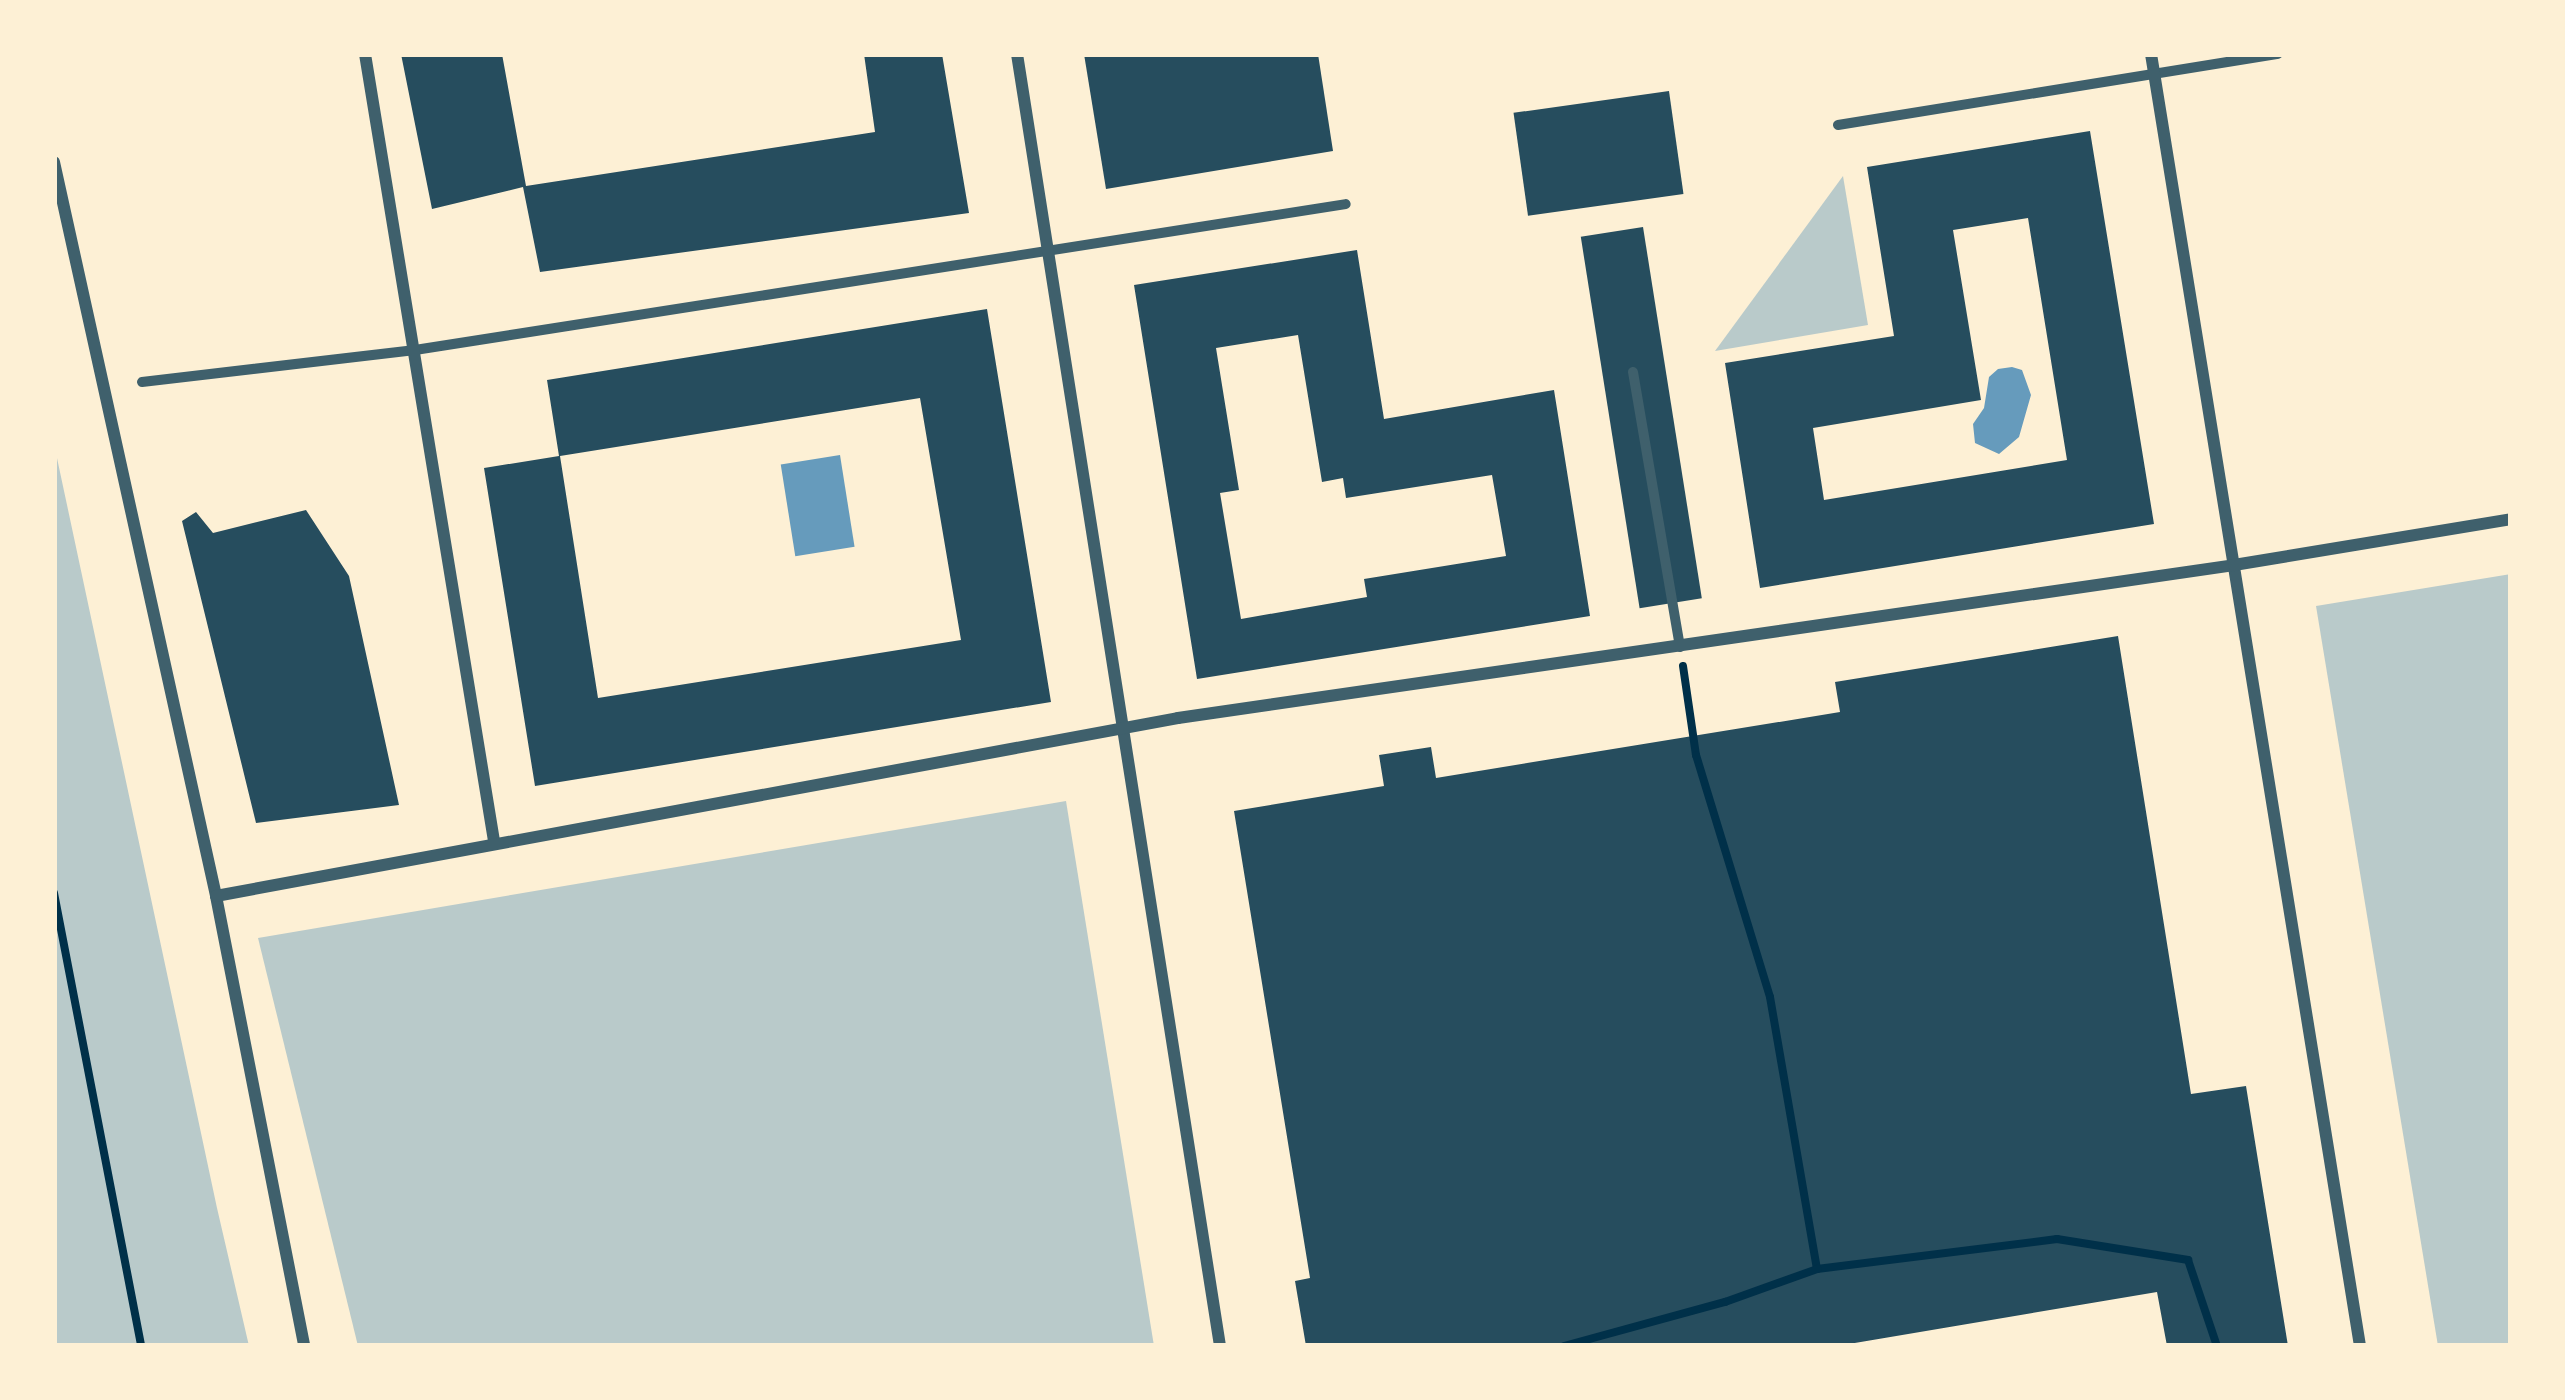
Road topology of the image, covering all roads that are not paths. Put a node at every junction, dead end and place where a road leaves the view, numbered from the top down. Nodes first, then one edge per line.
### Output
1 (365, 54) edge
2 (1017, 54) edge
3 (2151, 54) edge
4 (2278, 54) edge
5 (2155, 75) junction
6 (1838, 125) dead end
7 (54, 162) edge
8 (1346, 204) dead end
9 (1050, 251) junction
10 (415, 350) junction
11 (1633, 372) dead end
12 (142, 382) dead end
13 (2511, 519) edge
14 (2234, 566) junction
15 (1680, 647) junction
16 (1125, 728) junction
17 (494, 842) junction
18 (216, 896) junction
19 (304, 1346) edge
20 (1220, 1346) edge
21 (2360, 1346) edge

1 - 10 street
2 - 9 street
3 - 5 street
4 - 5 street
5 - 6 street
5 - 14 street
7 - 18 street
8 - 9 street
9 - 10 street
9 - 16 street
10 - 12 street
10 - 17 street
11 - 15 street
13 - 14 street
14 - 15 street
14 - 21 street
15 - 16 street
16 - 17 street
16 - 20 street
17 - 18 street
18 - 19 street

